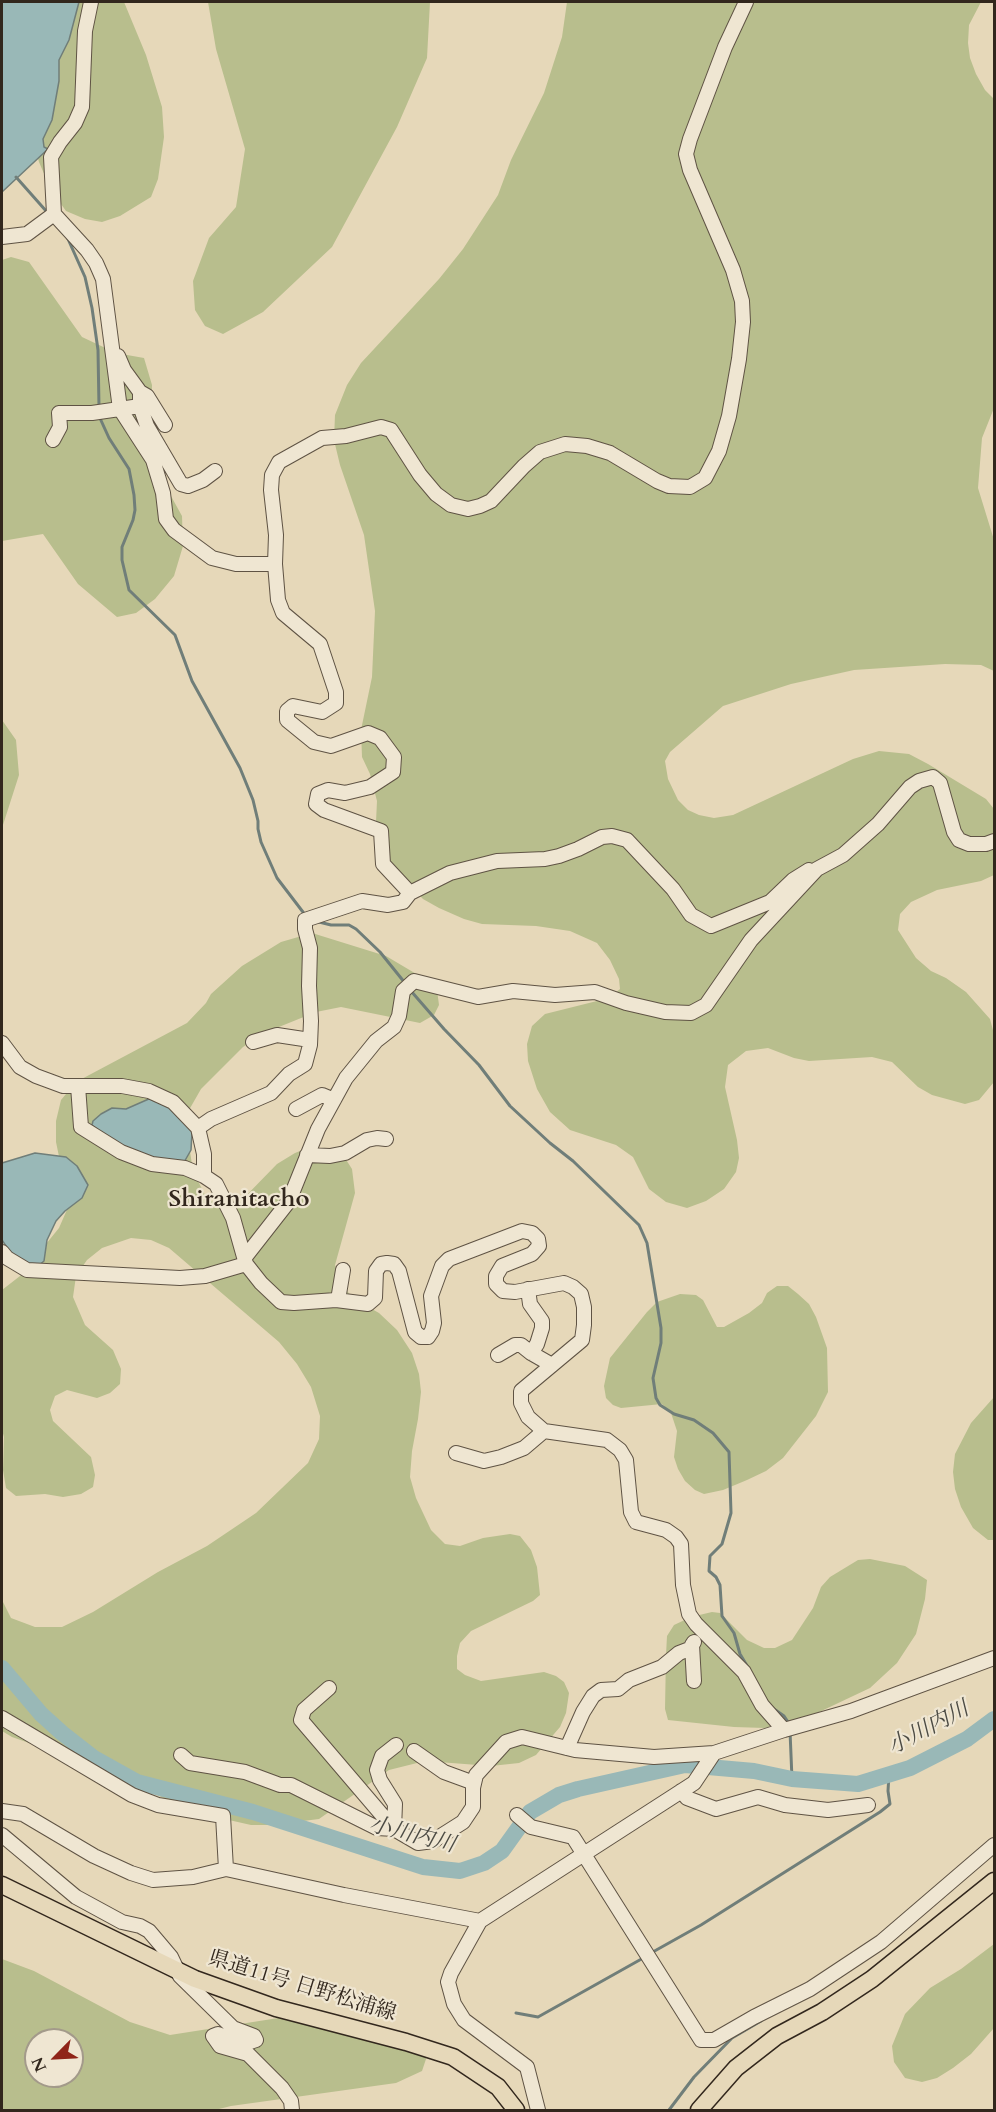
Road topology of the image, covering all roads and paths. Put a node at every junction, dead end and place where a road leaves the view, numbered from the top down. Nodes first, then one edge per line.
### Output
1 (91, 2) edge
2 (746, 2) edge
3 (54, 214) junction
4 (2, 237) edge
5 (111, 341) junction
6 (140, 399) junction
7 (116, 409) junction
8 (165, 425) dead end
9 (53, 440) dead end
10 (215, 471) dead end
11 (275, 564) junction
12 (994, 841) edge
13 (843, 855) junction
14 (410, 893) junction
15 (310, 1041) junction
16 (2, 1042) edge
17 (254, 1042) dead end
18 (78, 1086) junction
19 (334, 1100) junction
20 (296, 1109) dead end
21 (198, 1128) junction
22 (386, 1139) dead end
23 (308, 1155) junction
24 (204, 1176) junction
25 (2, 1252) edge
26 (246, 1260) junction
27 (343, 1270) dead end
28 (528, 1289) junction
29 (338, 1300) junction
30 (531, 1353) junction
31 (498, 1355) dead end
32 (552, 1365) junction
33 (544, 1431) junction
34 (456, 1453) dead end
35 (701, 1629) junction
36 (692, 1648) junction
37 (994, 1659) edge
38 (694, 1681) dead end
39 (329, 1688) dead end
40 (2, 1718) edge
41 (788, 1729) junction
42 (396, 1745) dead end
43 (567, 1748) junction
44 (414, 1751) dead end
45 (714, 1753) junction
46 (181, 1755) dead end
47 (474, 1783) junction
48 (681, 1791) junction
49 (868, 1805) dead end
50 (2, 1811) edge
51 (517, 1815) dead end
52 (394, 1829) junction
53 (2, 1835) edge
54 (994, 1845) edge
55 (583, 1853) junction
56 (226, 1869) junction
57 (994, 1881) edge
58 (2, 1885) edge
59 (480, 1921) junction
60 (177, 1970) junction
61 (292, 2110) edge
62 (516, 2110) edge
63 (538, 2110) edge
64 (699, 2110) edge

1 - 3 street
2 - 11 street
3 - 4 street
3 - 5 street
5 - 6 street
5 - 7 street
6 - 7 street
6 - 8 street
6 - 10 street
7 - 9 street
7 - 11 street
11 - 14 street
12 - 13 street
13 - 14 street
13 - 19 street
14 - 15 street
15 - 17 street
15 - 21 street
16 - 18 street
18 - 21 street
18 - 24 street
19 - 20 street
19 - 23 street
21 - 24 street
22 - 23 street
23 - 26 street
24 - 26 street
25 - 26 street
26 - 29 street
27 - 29 street
28 - 29 street
28 - 30 street
28 - 32 street
30 - 31 street
30 - 32 street
32 - 33 street
33 - 34 street
33 - 35 street
35 - 36 street
35 - 41 street
36 - 38 street
36 - 43 street
37 - 41 street
39 - 52 street
40 - 56 street
41 - 45 street
42 - 52 street
43 - 45 street
43 - 47 street
44 - 47 street
45 - 48 street
46 - 52 street
47 - 52 street
48 - 49 street
48 - 55 street
50 - 56 street
51 - 55 street
53 - 60 street
54 - 55 street
55 - 59 street
56 - 59 street
57 - 64 main road
58 - 60 main road, 県道11号 日野松浦線
59 - 63 street
60 - 61 street
60 - 62 main road, 県道11号 日野松浦線

